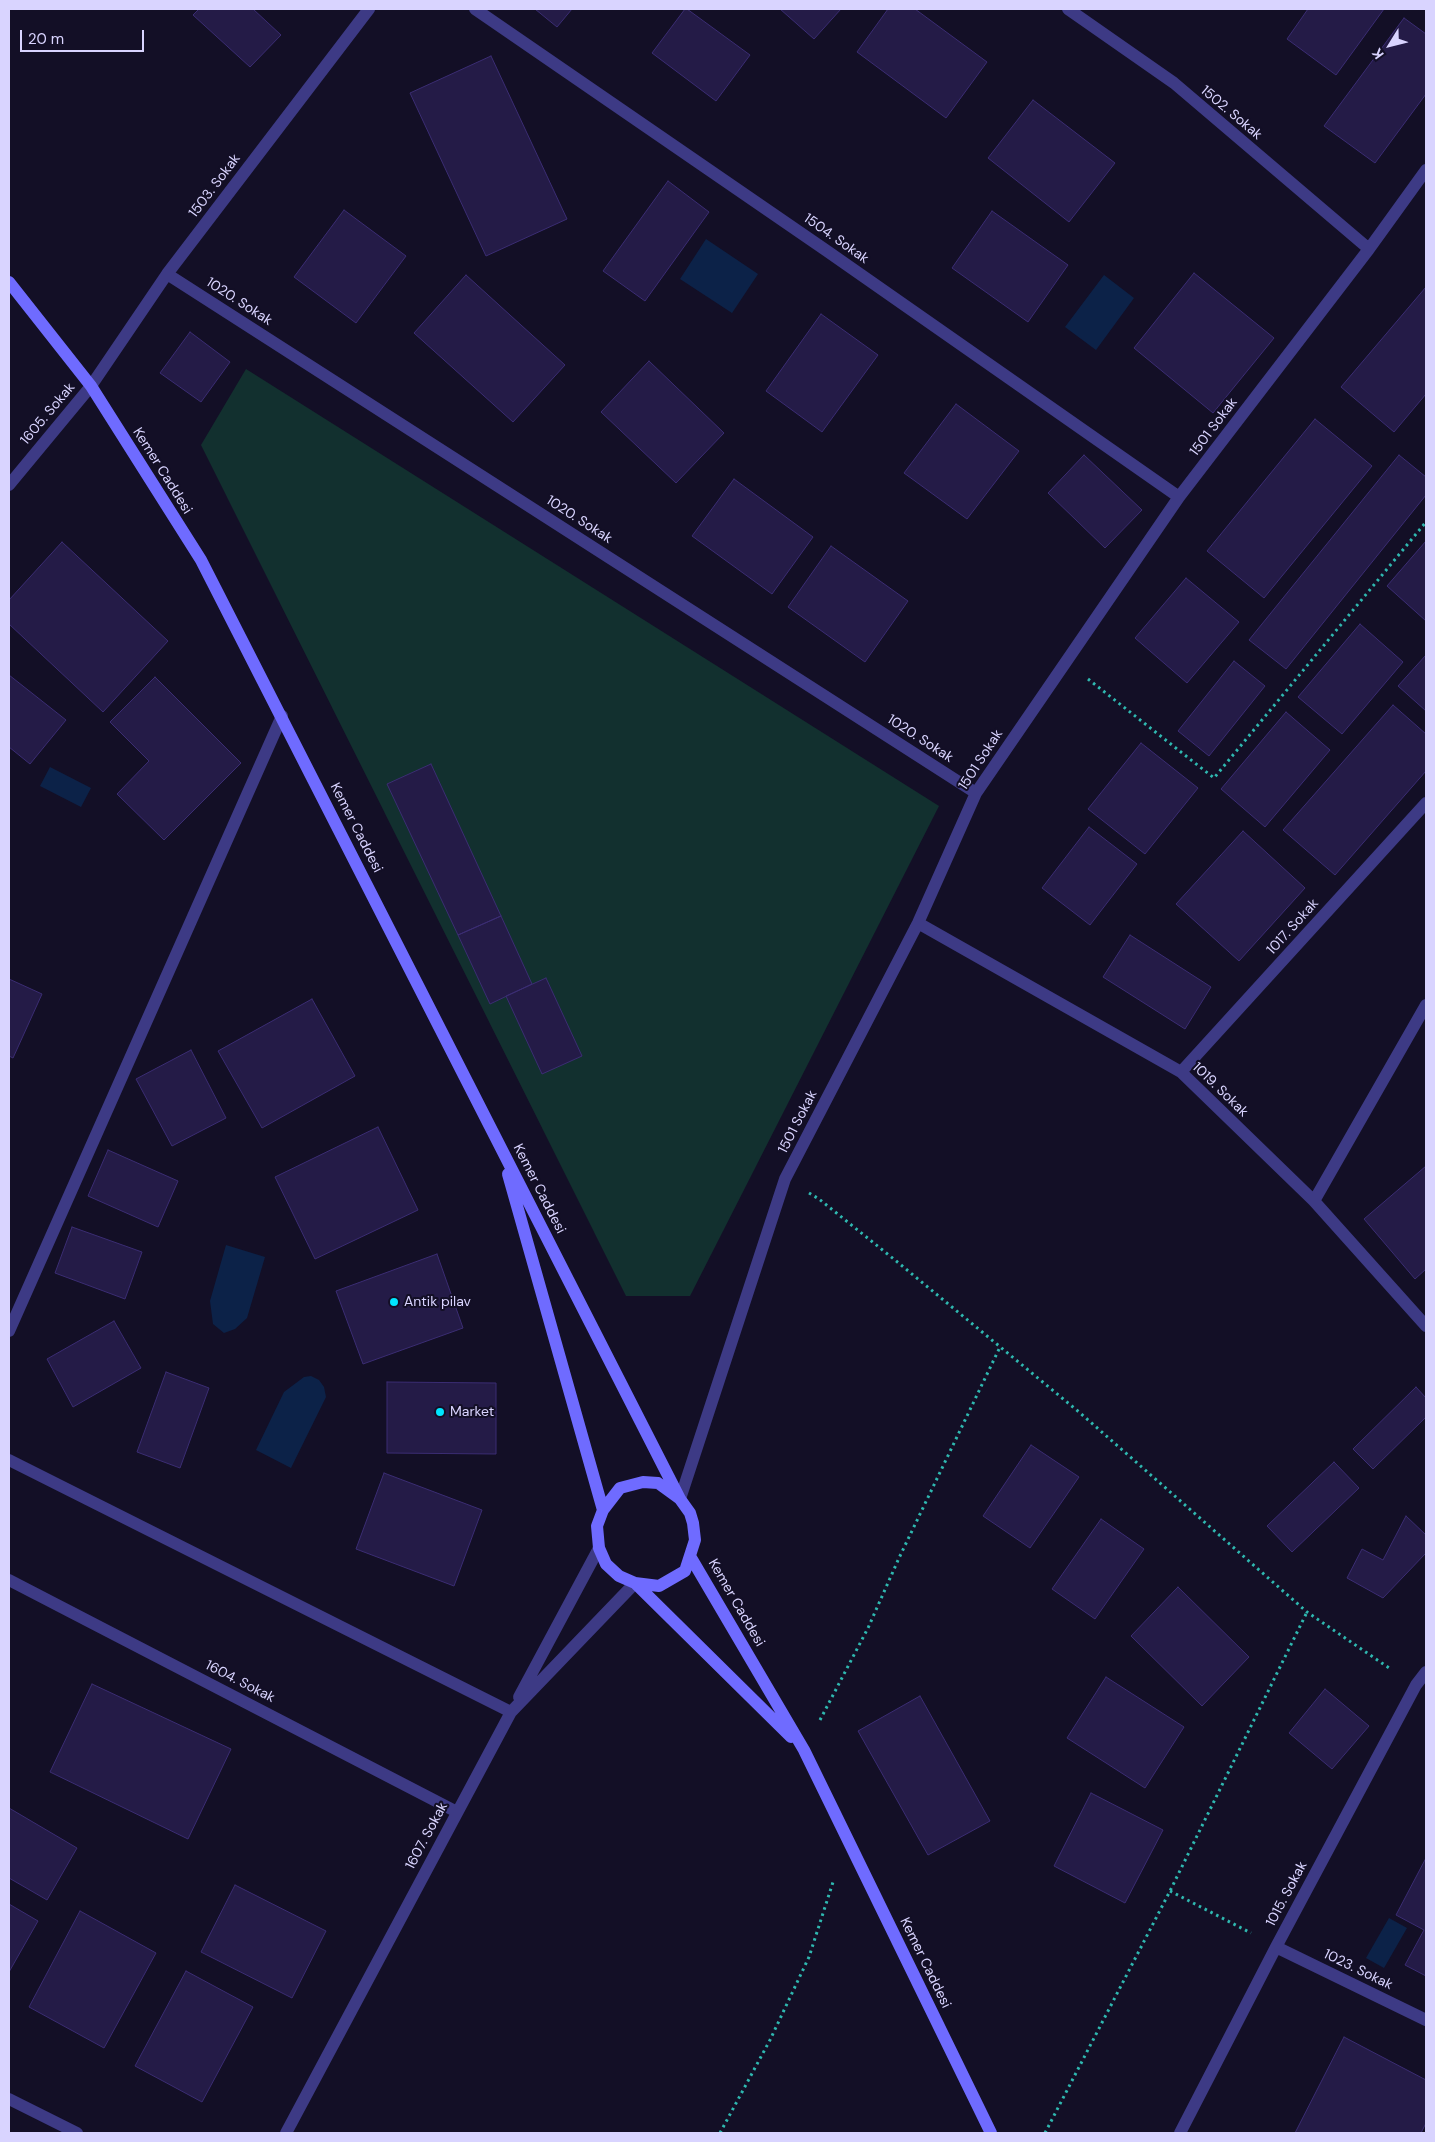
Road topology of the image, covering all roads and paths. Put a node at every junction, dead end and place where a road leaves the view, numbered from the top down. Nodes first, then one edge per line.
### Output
1 (369, 9) edge
2 (474, 9) edge
3 (1068, 9) edge
4 (1426, 170) edge
5 (1368, 249) junction
6 (167, 274) junction
7 (9, 282) edge
8 (91, 386) junction
9 (9, 485) edge
10 (1179, 497) junction
11 (1426, 522) edge
12 (1065, 662) junction
13 (282, 716) junction
14 (976, 793) junction
15 (1426, 803) edge
16 (918, 923) junction
17 (1426, 1005) edge
18 (1181, 1072) junction
19 (500, 1145) junction
20 (785, 1179) junction
21 (1314, 1201) junction
22 (1426, 1326) edge
23 (9, 1331) edge
24 (1000, 1348) junction
25 (9, 1460) edge
26 (680, 1499) junction
27 (603, 1510) junction
28 (598, 1548) junction
29 (690, 1556) junction
30 (9, 1580) edge
31 (635, 1583) junction
32 (1307, 1612) junction
33 (1426, 1672) edge
34 (1416, 1685) junction
35 (511, 1712) junction
36 (804, 1750) junction
37 (457, 1812) junction
38 (847, 1839) junction
39 (1170, 1891) junction
40 (1276, 1946) junction
41 (1426, 2020) edge
42 (9, 2099) edge
43 (77, 2133) edge
44 (286, 2133) edge
45 (720, 2133) edge
46 (991, 2133) edge
47 (1045, 2133) edge
48 (1180, 2133) edge

1 - 6 street, 1503. Sokak
2 - 10 street, 1504. Sokak
3 - 5 street, 1502. Sokak
4 - 5 street, 1501 Sokak
5 - 10 street, 1501 Sokak
6 - 8 street, 1503. Sokak
6 - 14 street, 1020. Sokak
7 - 8 street, Kemer Caddesi
8 - 9 street, 1605. Sokak
8 - 13 street, Kemer Caddesi
10 - 12 street, 1501 Sokak
11 - 12 path
12 - 14 street, 1501 Sokak
13 - 19 street, Kemer Caddesi
13 - 23 street
14 - 16 street, 1501 Sokak
15 - 18 street, 1017. Sokak
16 - 18 street, 1019. Sokak
16 - 20 street, 1501 Sokak
17 - 21 street
18 - 21 street, 1019. Sokak
19 - 26 street, Kemer Caddesi
19 - 27 street
20 - 24 path
20 - 26 street, 1501 Sokak
21 - 22 street, 1019. Sokak
24 - 32 path
24 - 36 path
25 - 35 street
26 - 27 street
26 - 29 street, Kemer Caddesi
27 - 28 street
28 - 31 street
28 - 35 street
29 - 31 street
29 - 36 street, Kemer Caddesi
30 - 37 street, 1604. Sokak
31 - 35 street, 1607. Sokak
31 - 36 street
32 - 34 path
32 - 39 path
33 - 34 street, 1015. Sokak
34 - 40 street, 1015. Sokak
35 - 37 street, 1607. Sokak
36 - 38 street, Kemer Caddesi
37 - 44 street, 1607. Sokak
38 - 45 path
38 - 46 street, Kemer Caddesi
39 - 40 path
39 - 47 path
40 - 41 street, 1023. Sokak
40 - 48 street, 1015. Sokak
42 - 43 street

